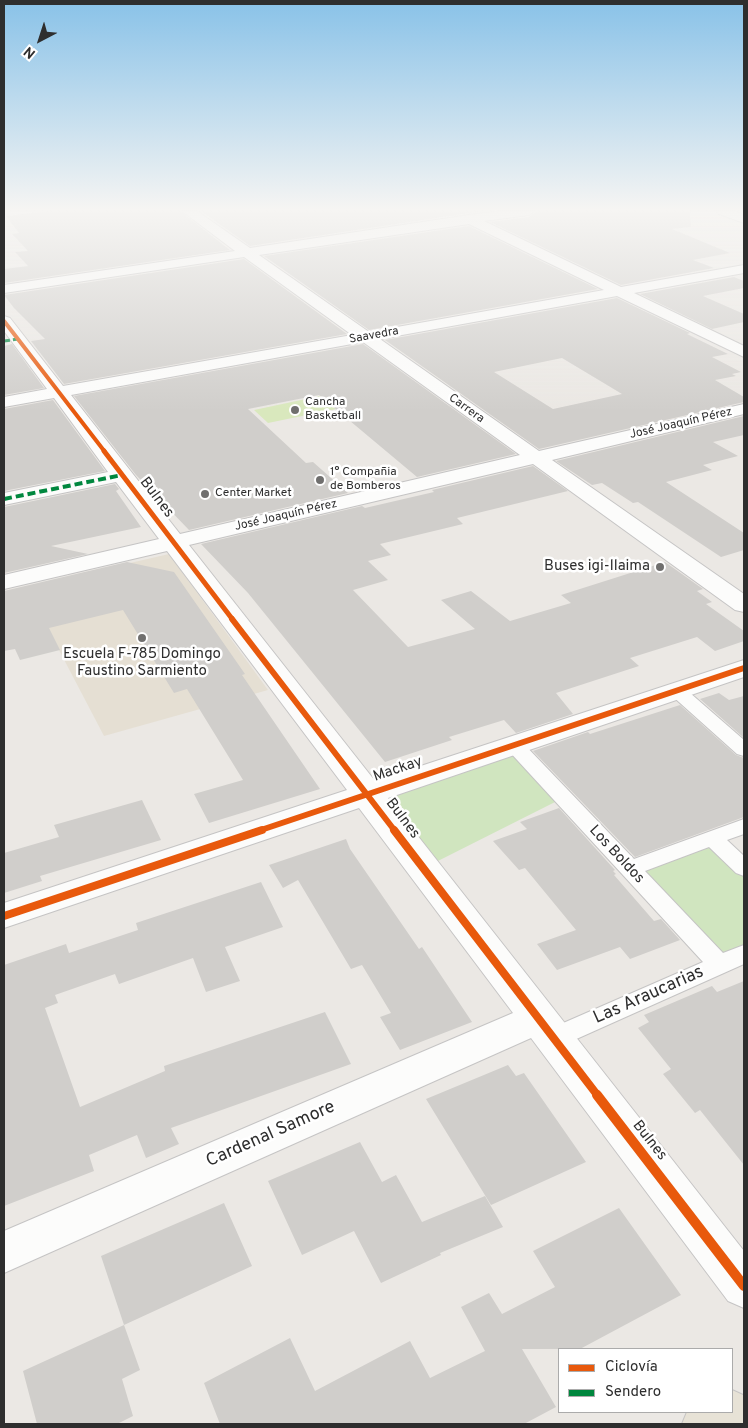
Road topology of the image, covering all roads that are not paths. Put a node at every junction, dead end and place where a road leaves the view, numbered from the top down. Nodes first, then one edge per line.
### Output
1 (80, 278) edge
2 (281, 278) edge
3 (590, 278) edge
4 (695, 278) edge
5 (4, 289) edge
6 (618, 291) junction
7 (8, 334) edge
8 (366, 337) junction
9 (744, 352) edge
10 (59, 392) junction
11 (4, 402) edge
12 (744, 409) edge
13 (535, 458) junction
14 (122, 475) junction
15 (4, 499) edge
16 (174, 542) junction
17 (4, 582) edge
18 (744, 604) edge
19 (744, 668) edge
20 (676, 690) junction
21 (514, 745) junction
22 (744, 749) edge
23 (367, 794) junction
24 (744, 826) edge
25 (712, 838) junction
26 (744, 868) edge
27 (629, 869) junction
28 (4, 916) edge
29 (744, 954) edge
30 (720, 965) junction
31 (546, 1028) junction
32 (4, 1252) edge
33 (744, 1286) edge
34 (744, 1401) edge
35 (733, 1407) edge
36 (724, 1413) edge
37 (706, 1424) edge

1 - 5 street
2 - 8 street, Carrera
3 - 6 street
4 - 6 street, Saavedra
6 - 8 street, Saavedra
6 - 9 street
7 - 10 street, Bulnes
8 - 10 street, Saavedra
8 - 13 street, Carrera
10 - 11 street, Saavedra
10 - 14 street, Bulnes
12 - 13 street, José Joaquín Pérez
13 - 16 street, José Joaquín Pérez
13 - 18 street, Carrera
14 - 15 street
14 - 16 street, Bulnes
16 - 17 street, José Joaquín Pérez
16 - 23 street, Bulnes
19 - 20 street, Mackay
20 - 21 street, Mackay
20 - 22 lane
21 - 23 street, Mackay
21 - 27 lane, Los Boldos
23 - 28 street, Mackay
23 - 31 street, Bulnes
24 - 25 lane
25 - 26 lane
25 - 27 lane
27 - 30 lane, Los Boldos
29 - 30 lane, Las Araucarias
30 - 31 lane, Las Araucarias
31 - 32 street, Cardenal Samore
31 - 33 street, Bulnes
34 - 35 main road
36 - 37 main road

